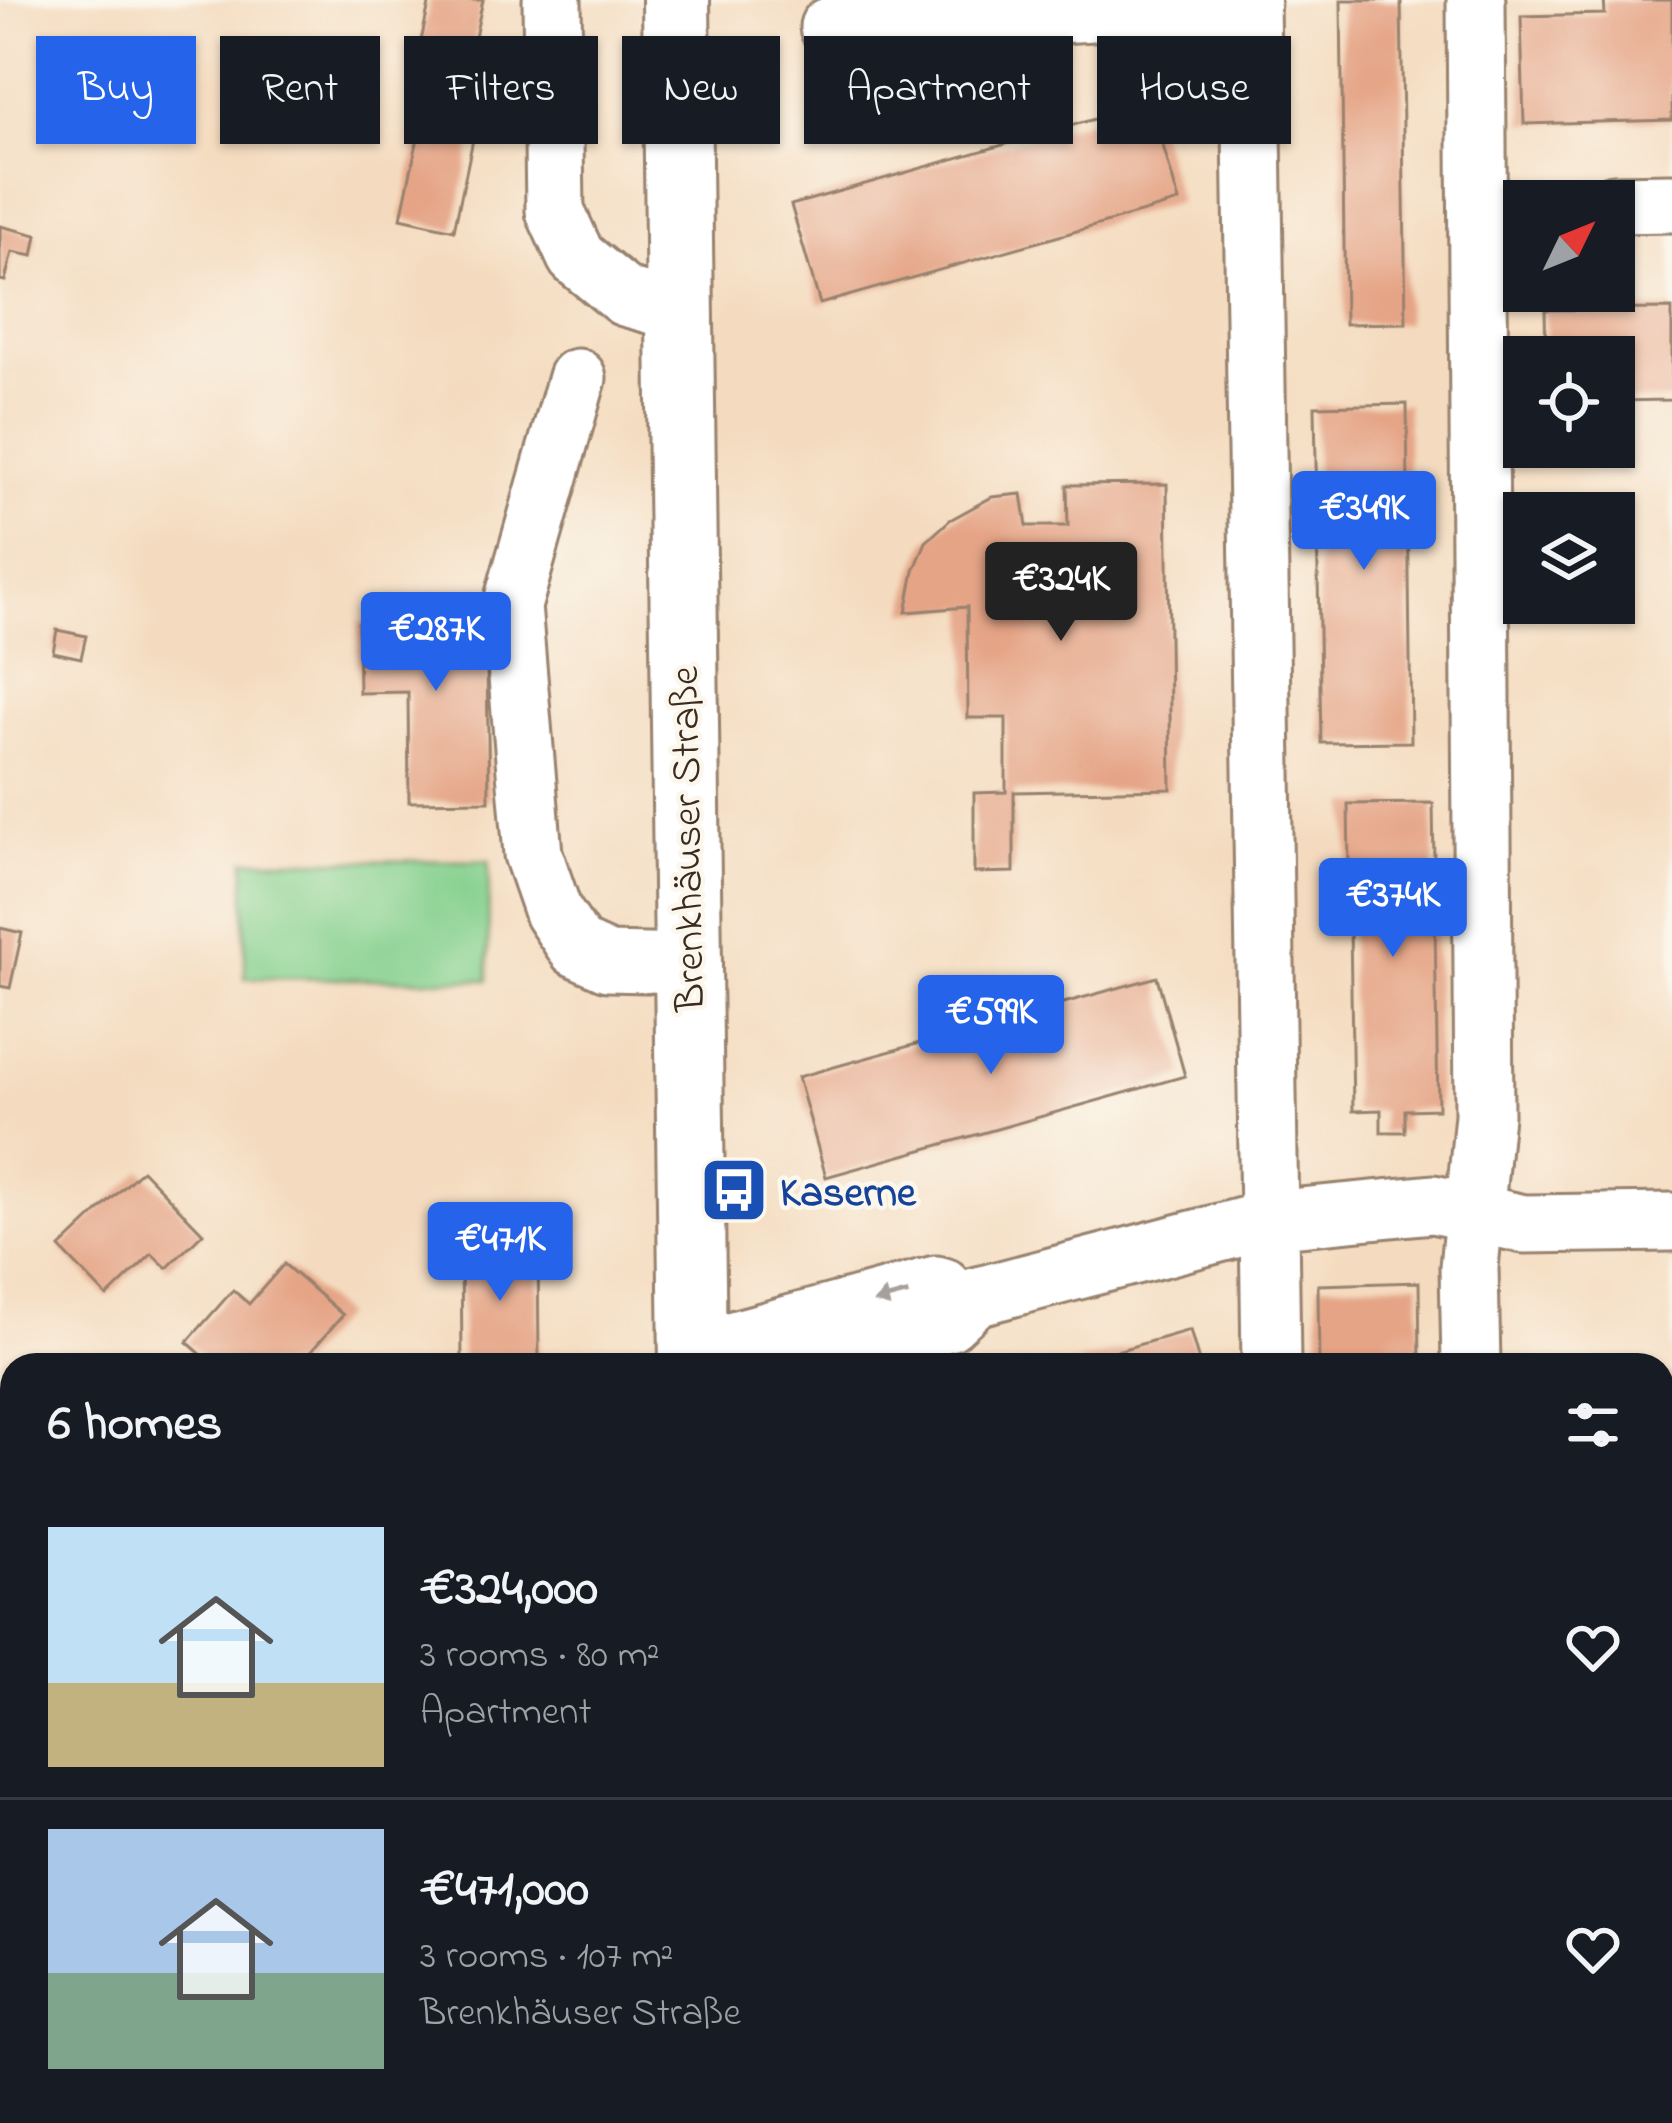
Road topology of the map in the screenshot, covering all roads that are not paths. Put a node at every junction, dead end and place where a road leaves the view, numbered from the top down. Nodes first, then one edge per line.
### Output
1 (552, 0) edge
2 (676, 0) edge
3 (1476, 0) edge
4 (1250, 2) edge
5 (829, 27) dead end
6 (1672, 203) edge
7 (1635, 204) edge
8 (1500, 206) edge
9 (652, 305) junction
10 (577, 379) dead end
11 (686, 964) junction
12 (1637, 1208) edge
13 (1476, 1214) junction
14 (1268, 1220) junction
15 (975, 1297) junction
16 (693, 1353) edge
17 (710, 1353) edge
18 (842, 1353) edge
19 (1271, 1353) edge
20 (1471, 1353) edge

1 - 9 street
2 - 9 main road, Brenkhäuser Straße
3 - 8 street
4 - 5 street
4 - 14 street
6 - 7 street
8 - 13 street
9 - 11 main road, Brenkhäuser Straße
10 - 11 street
11 - 16 main road, Brenkhäuser Straße
12 - 13 street
13 - 14 street
13 - 20 street
14 - 15 street
14 - 19 street
15 -> 17 street
15 - 18 street

